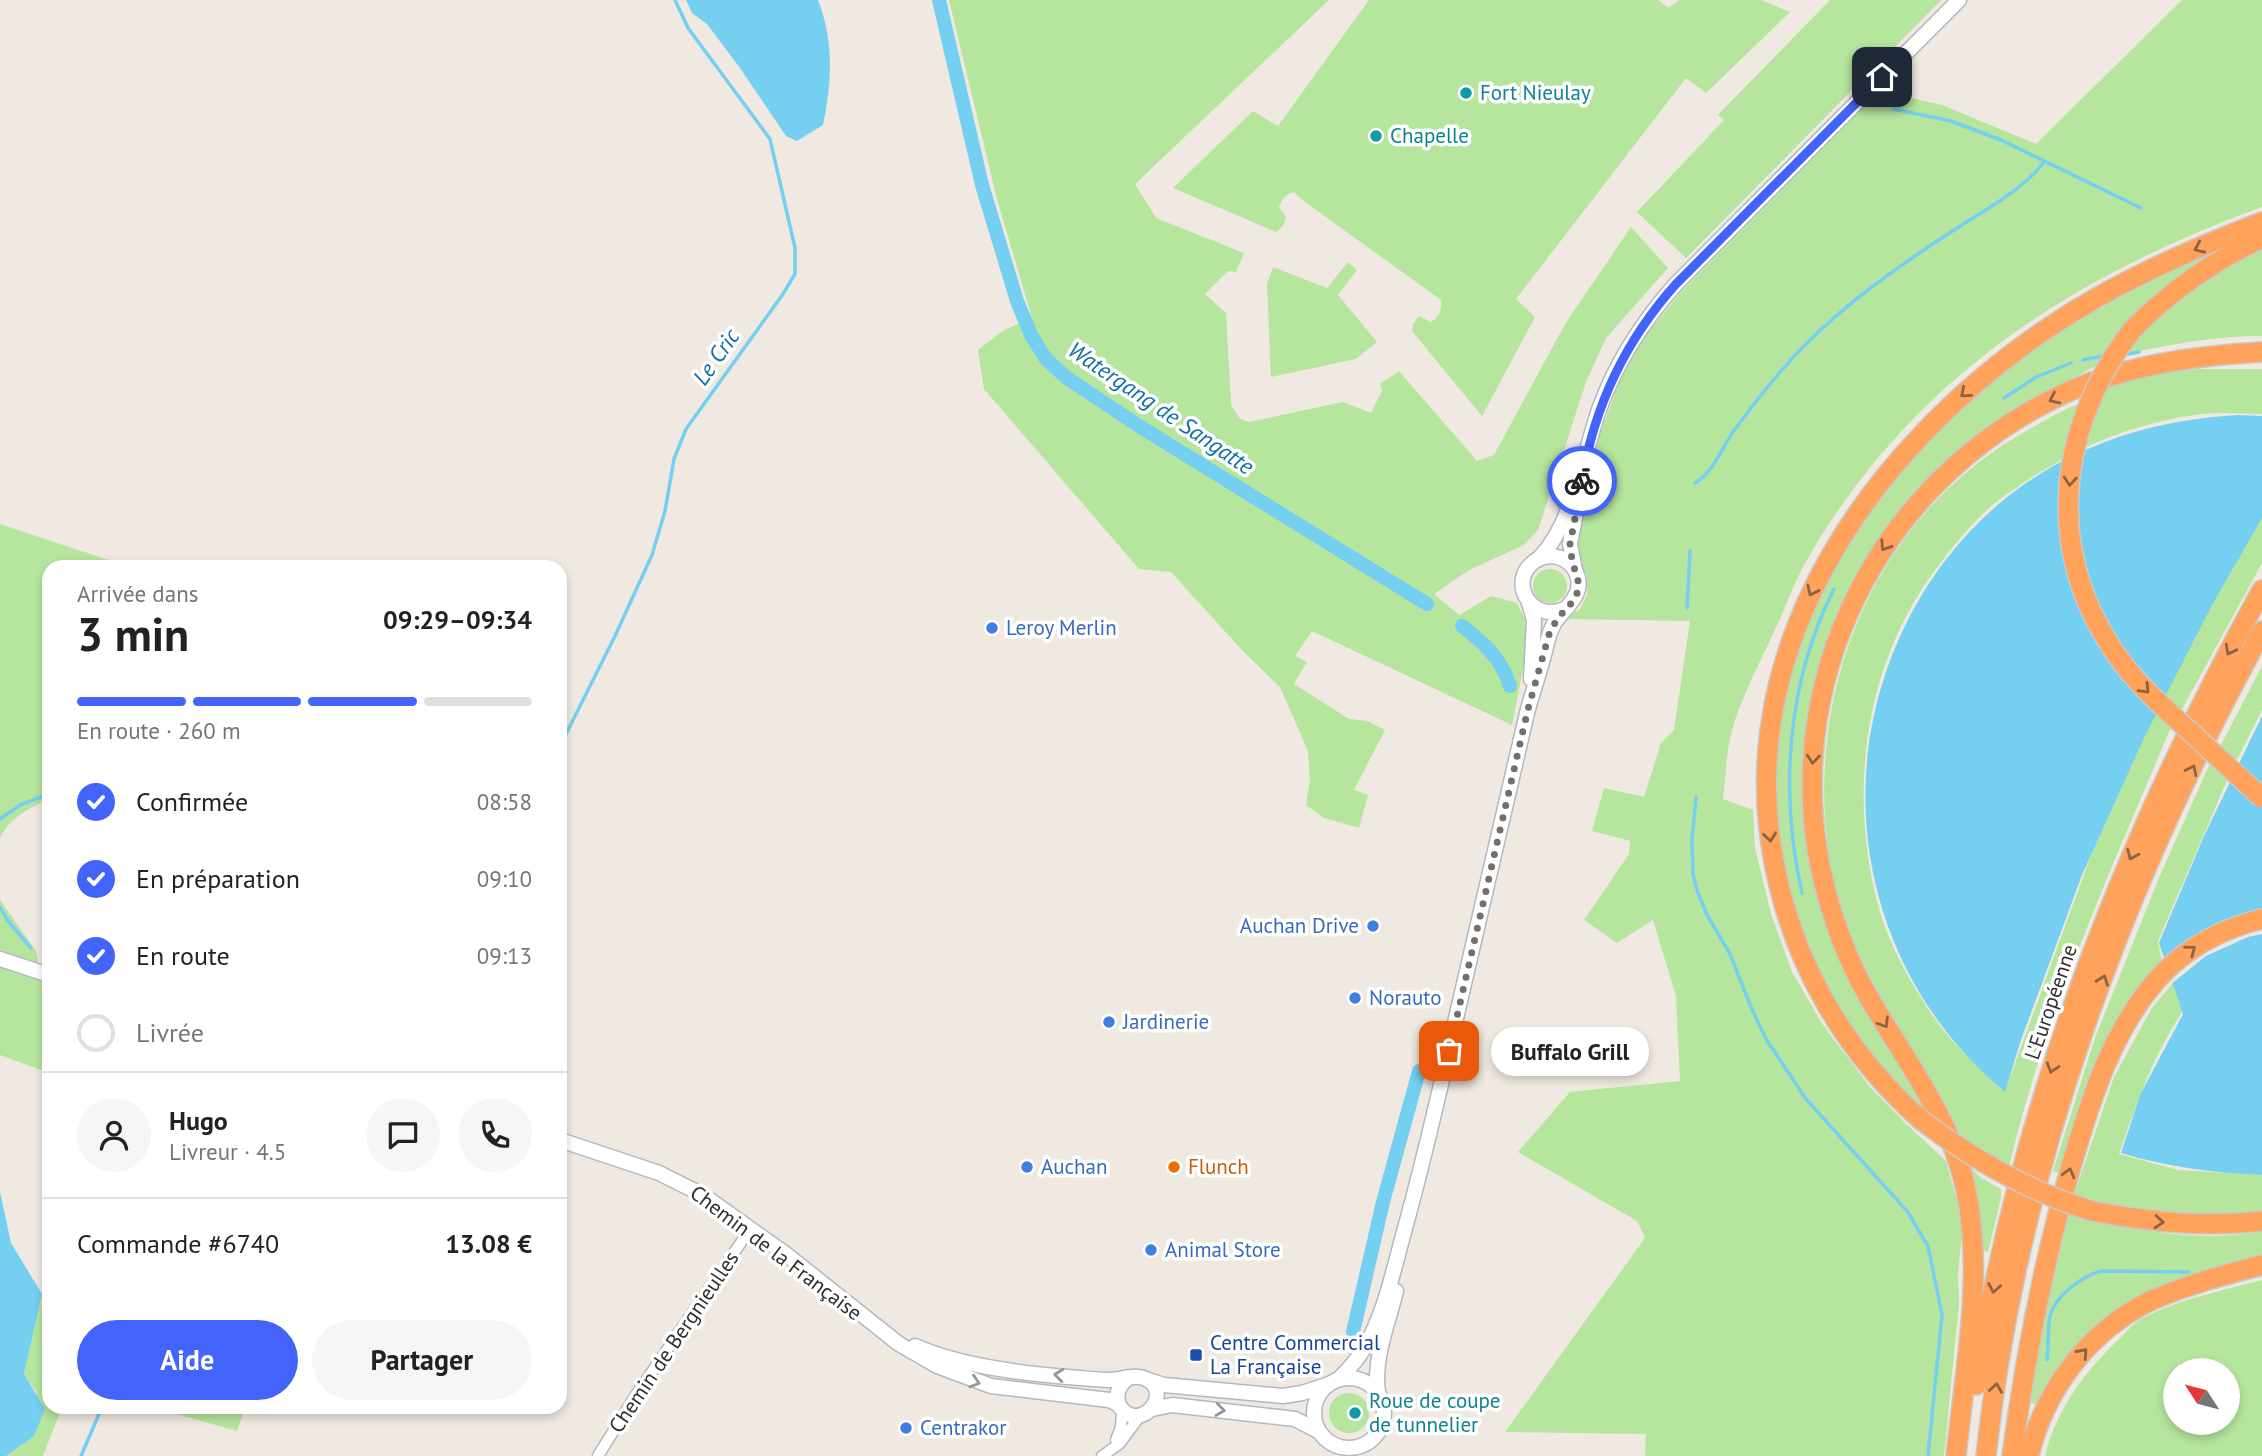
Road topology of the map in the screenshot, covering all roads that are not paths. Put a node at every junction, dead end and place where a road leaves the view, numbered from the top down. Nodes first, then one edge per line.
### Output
1 (1959, 0) edge
2 (2262, 222) edge
3 (2262, 238) edge
4 (2262, 352) edge
5 (2262, 358) edge
6 (2190, 359) junction
7 (1587, 455) junction
8 (1536, 561) junction
9 (1576, 572) junction
10 (2262, 590) edge
11 (1528, 601) junction
12 (1568, 607) junction
13 (2262, 631) edge
14 (1528, 709) junction
15 (2262, 798) edge
16 (2262, 919) edge
17 (0, 959) edge
18 (42, 973) edge
19 (567, 1142) edge
20 (1419, 1180) junction
21 (2262, 1221) edge
22 (751, 1228) junction
23 (2262, 1265) edge
24 (873, 1325) junction
25 (1127, 1379) junction
26 (1148, 1380) junction
27 (1333, 1382) junction
28 (1378, 1394) junction
29 (1120, 1407) junction
30 (1146, 1412) junction
31 (1372, 1440) junction
32 (1327, 1443) edge
33 (1105, 1454) edge
34 (598, 1456) edge
35 (1365, 1456) edge
36 (1956, 1456) edge
37 (1966, 1456) edge
38 (1986, 1456) edge
39 (2012, 1456) edge
40 (2029, 1456) edge

1 - 7 main road
2 -> 21 highway, bridge
3 -> 15 highway, bridge
4 - 6 highway
5 - 6 highway
6 -> 36 highway
7 - 8 main road
7 - 9 main road
8 - 9 main road
8 - 11 main road
9 - 12 main road
10 -> 37 highway, L'Européenne
11 - 12 main road
11 - 14 main road
12 - 14 main road
38 -> 13 highway, L'Européenne
14 - 20 main road
39 -> 16 highway
17 - 18 main road
19 - 22 main road, Chemin de la Française
20 - 27 main road
20 - 28 main road
22 - 24 main road, Chemin de la Française
22 - 34 street, Chemin de Bergnieulles
40 -> 23 highway
25 -> 24 main road, Chemin de la Française
24 -> 29 main road, Chemin de la Française
25 - 26 main road
25 - 29 main road
26 - 27 main road
26 - 30 main road
27 - 28 main road
27 - 32 main road
28 - 31 main road
29 - 30 main road
29 - 33 street
30 -> 32 main road
30 - 33 street
31 - 32 main road
31 - 35 main road

